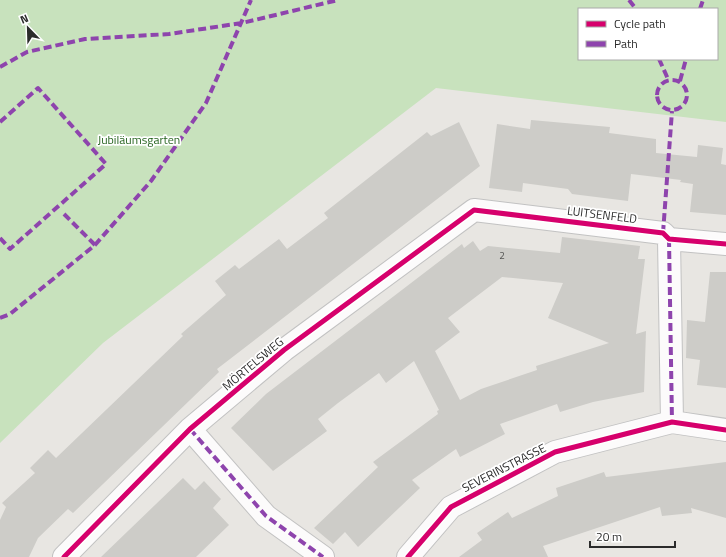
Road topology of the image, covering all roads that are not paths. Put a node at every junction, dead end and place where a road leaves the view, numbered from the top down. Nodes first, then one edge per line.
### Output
1 (474, 210) joint
2 (669, 239) junction
3 (726, 244) edge
4 (672, 422) junction
5 (190, 429) junction
6 (726, 430) edge
7 (64, 557) edge
8 (323, 557) edge
9 (408, 557) edge

1 - 2 street, LUITSENFELD
1 - 5 street, MÖRTELSWEG
2 - 3 street, LUITSENFELD
2 - 4 street
4 - 6 street, SEVERINSTRASSE
4 - 9 street, SEVERINSTRASSE
5 - 7 street, MÖRTELSWEG
5 - 8 street

